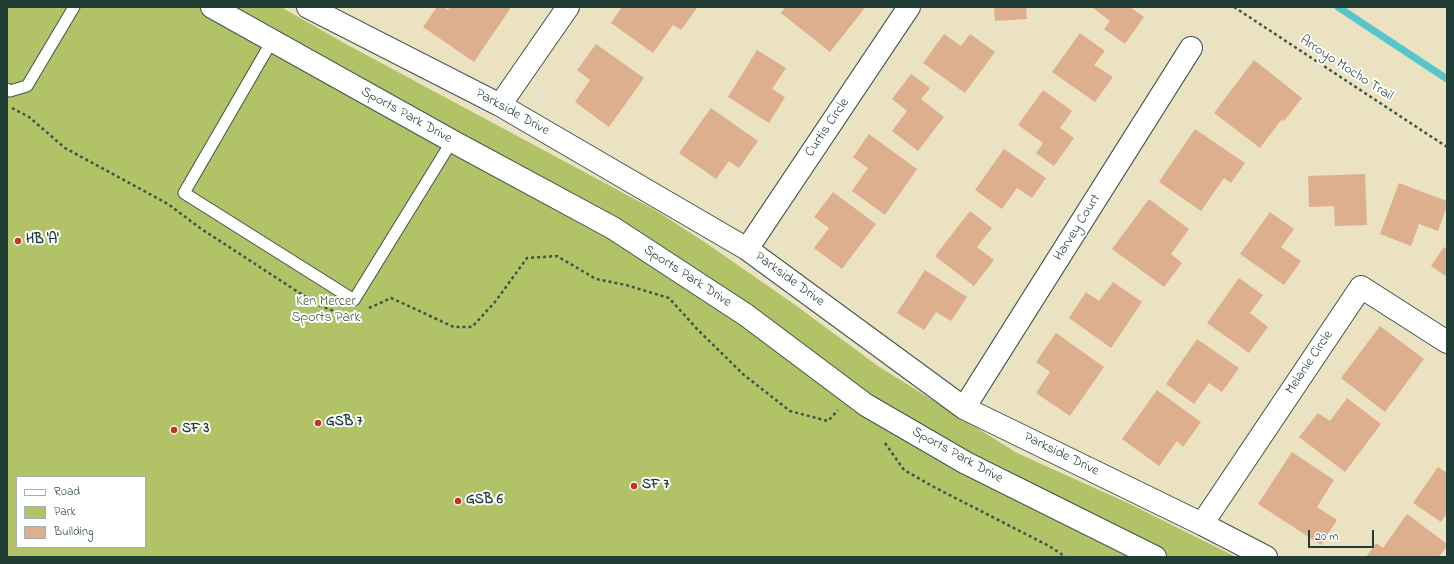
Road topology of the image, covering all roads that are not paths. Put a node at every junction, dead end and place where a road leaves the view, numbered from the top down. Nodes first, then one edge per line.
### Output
1 (74, 7) edge
2 (212, 7) edge
3 (308, 7) edge
4 (568, 7) edge
5 (909, 7) edge
6 (272, 41) junction
7 (1191, 48) dead end
8 (7, 89) edge
9 (500, 105) junction
10 (452, 141) junction
11 (747, 249) junction
12 (1447, 342) edge
13 (964, 408) junction
14 (1202, 524) junction
15 (1155, 557) edge
16 (1266, 557) edge

1 - 8 lane
2 - 6 street, Sports Park Drive
3 - 9 street, Parkside Drive
4 - 9 street
5 - 11 street, Curtis Circle
6 - 10 street, Sports Park Drive
6 - 10 lane
7 - 13 street, Harvey Court
9 - 11 street, Parkside Drive
10 - 15 street, Sports Park Drive
11 - 13 street, Parkside Drive
12 - 14 street, Melanie Circle
13 - 14 street, Parkside Drive
14 - 16 street, Parkside Drive

